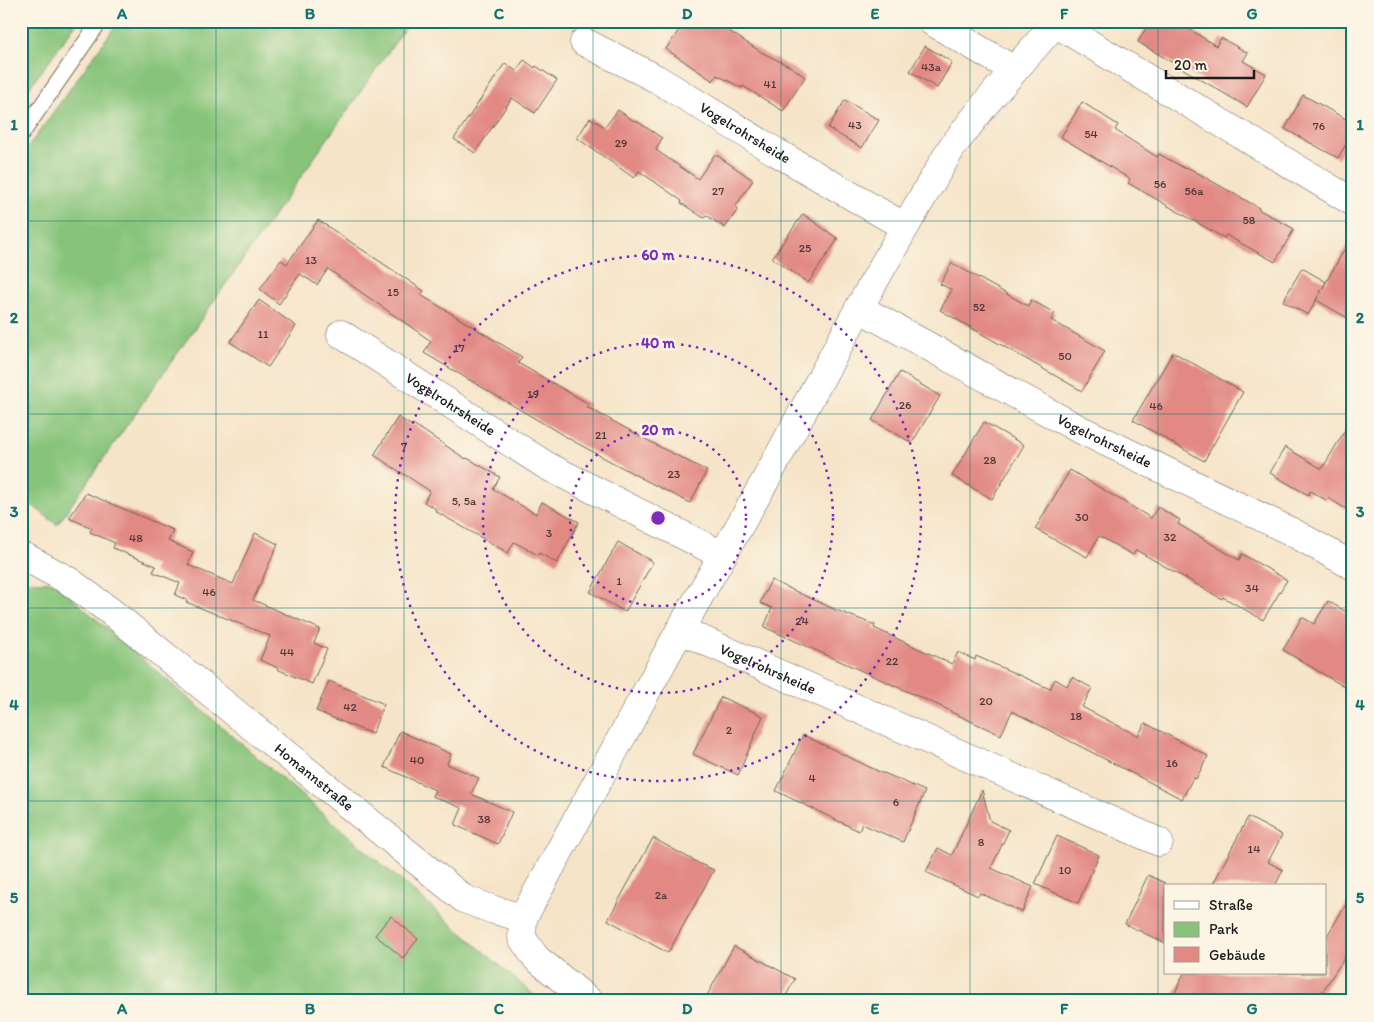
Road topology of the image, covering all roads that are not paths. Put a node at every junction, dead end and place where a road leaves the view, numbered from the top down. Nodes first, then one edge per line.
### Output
1 (100, 21) edge
2 (931, 21) edge
3 (1056, 22) edge
4 (584, 42) dead end
5 (1014, 70) junction
6 (21, 135) edge
7 (1353, 202) edge
8 (904, 227) junction
9 (859, 308) junction
10 (341, 334) dead end
11 (722, 555) junction
12 (21, 556) edge
13 (1353, 566) edge
14 (680, 630) junction
15 (1159, 842) dead end
16 (523, 918) junction
17 (589, 1001) edge

1 - 6 lane
2 - 5 street
3 - 5 street
3 - 7 street
4 - 8 street, Vogelrohrsheide
5 - 8 street
8 - 9 street
9 - 11 street
9 - 13 street, Vogelrohrsheide
10 - 11 street, Vogelrohrsheide
11 - 14 street
12 - 16 street, Homannstraße
14 - 15 street, Vogelrohrsheide
14 - 16 street
16 - 17 street

